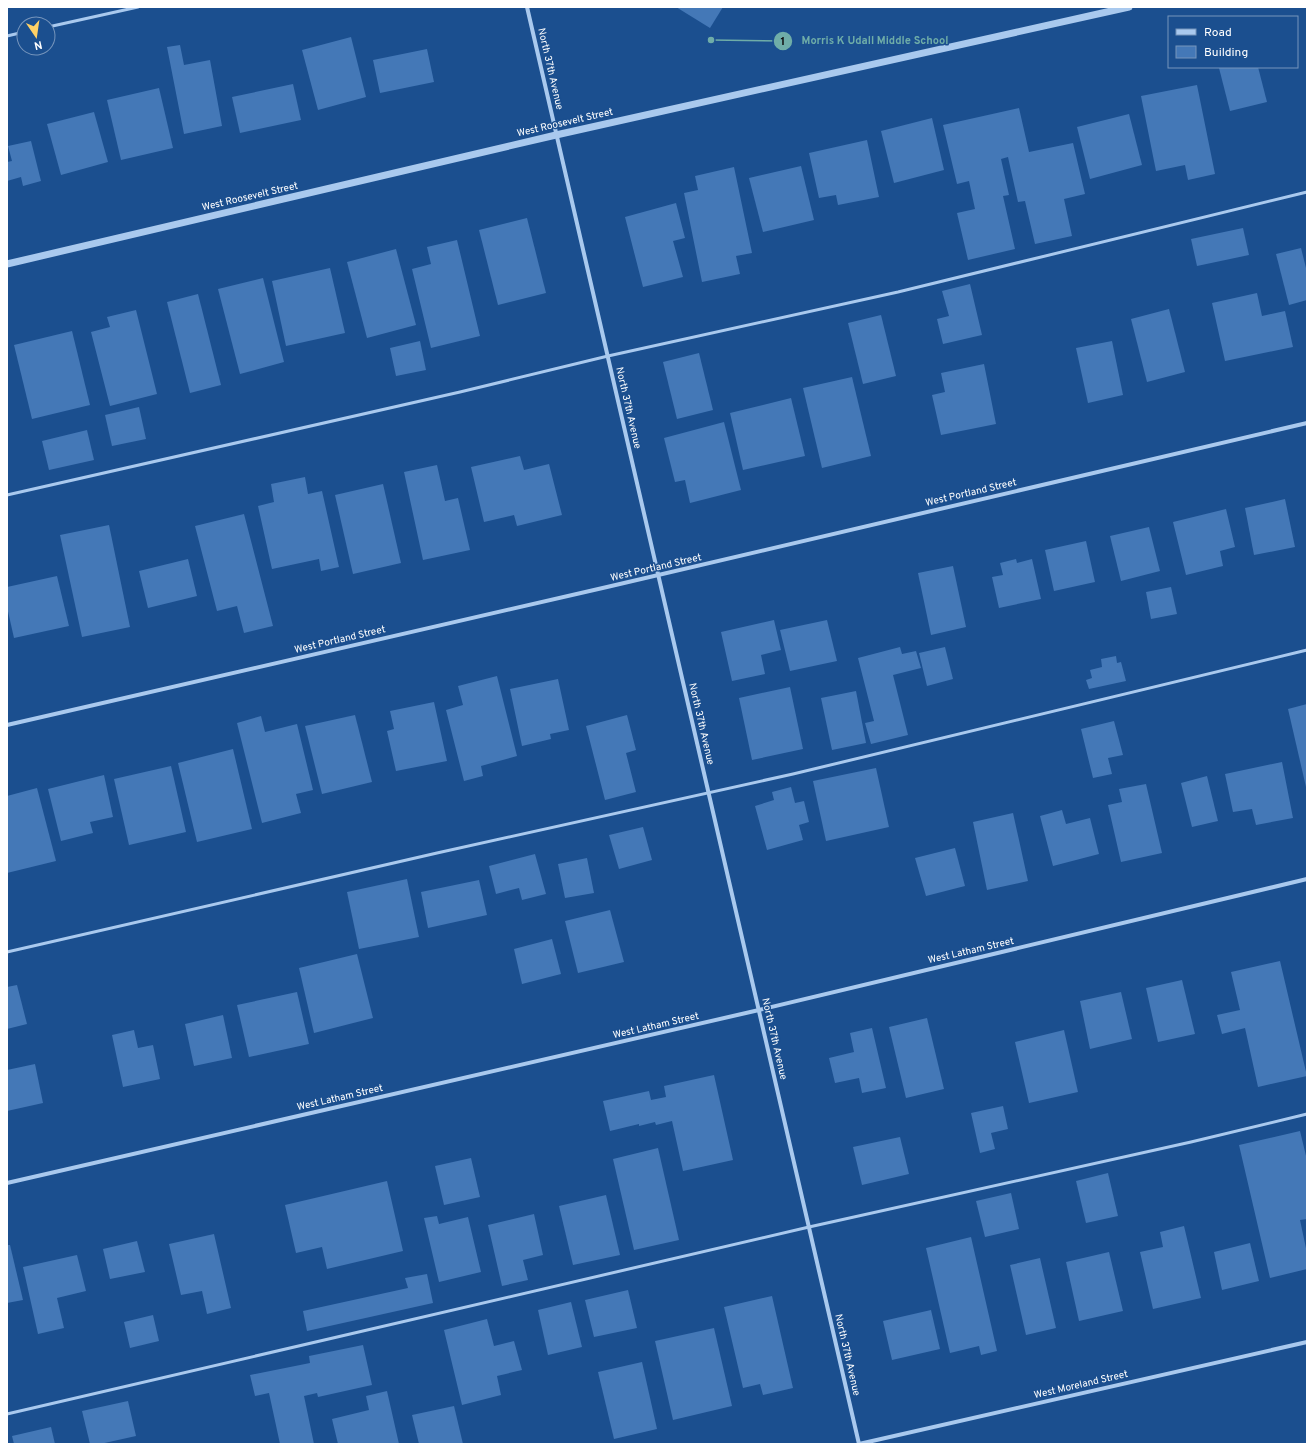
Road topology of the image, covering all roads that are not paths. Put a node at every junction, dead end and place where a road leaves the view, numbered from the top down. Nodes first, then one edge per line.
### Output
1 (138, 7) edge
2 (527, 7) edge
3 (1129, 7) edge
4 (56, 25) edge
5 (556, 135) junction
6 (1307, 192) edge
7 (7, 264) edge
8 (608, 356) junction
9 (1307, 423) edge
10 (7, 495) edge
11 (658, 575) junction
12 (1307, 650) edge
13 (7, 725) edge
14 (708, 792) junction
15 (1307, 879) edge
16 (7, 952) edge
17 (759, 1010) junction
18 (1307, 1114) edge
19 (7, 1183) edge
20 (809, 1228) junction
21 (1307, 1342) edge
22 (7, 1414) edge
23 (859, 1444) edge

1 - 4 lane
2 - 5 street, North 37th Avenue
3 - 5 street, West Roosevelt Street
5 - 7 street, West Roosevelt Street
5 - 8 street, North 37th Avenue
6 - 8 lane
8 - 10 lane
8 - 11 street, North 37th Avenue
9 - 11 street, West Portland Street
11 - 13 street, West Portland Street
11 - 14 street, North 37th Avenue
12 - 14 lane
14 - 16 lane
14 - 17 street, North 37th Avenue
15 - 17 street, West Latham Street
17 - 19 street, West Latham Street
17 - 20 street, North 37th Avenue
18 - 20 lane
20 - 22 lane
20 - 23 street, North 37th Avenue
21 - 23 street, West Moreland Street

